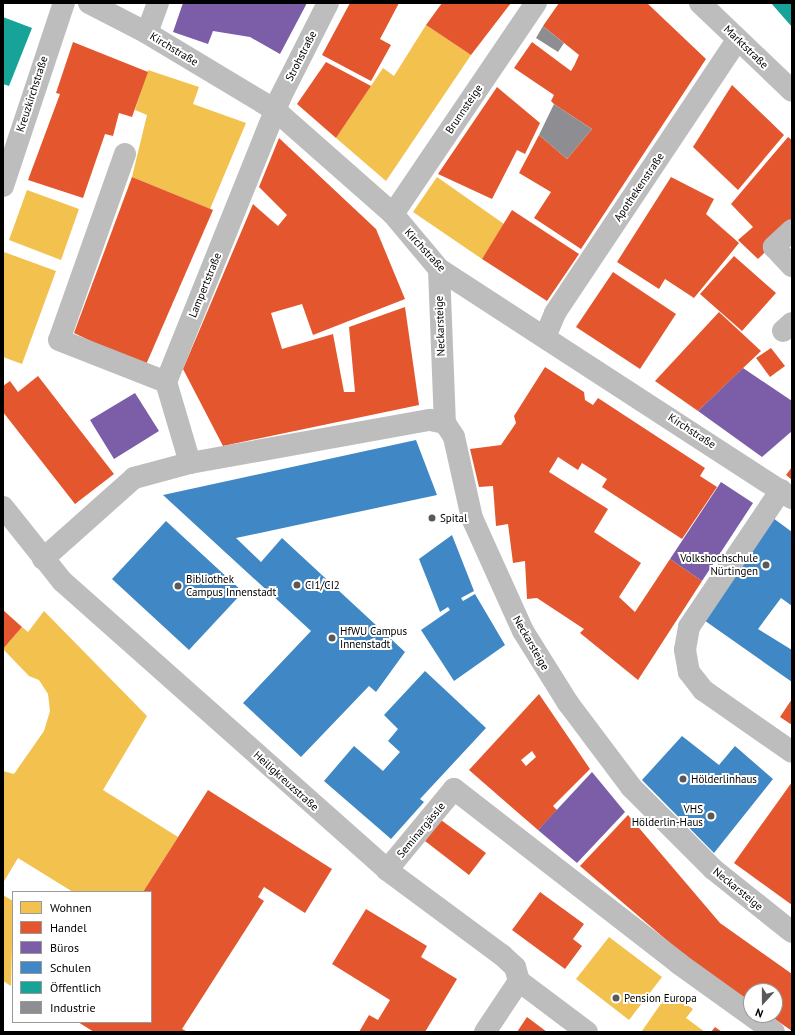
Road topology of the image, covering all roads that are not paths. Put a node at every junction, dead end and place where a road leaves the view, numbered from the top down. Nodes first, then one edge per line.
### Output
1 (64, 3) edge
2 (89, 3) edge
3 (158, 3) edge
4 (328, 3) edge
5 (536, 3) edge
6 (700, 3) edge
7 (147, 32) junction
8 (738, 39) junction
9 (789, 82) edge
10 (275, 110) junction
11 (125, 154) dead end
12 (3, 186) edge
13 (392, 214) junction
14 (792, 230) edge
15 (792, 266) edge
16 (439, 269) junction
17 (545, 337) junction
18 (166, 382) junction
19 (445, 423) junction
20 (190, 462) junction
21 (787, 494) edge
22 (3, 507) edge
23 (43, 560) junction
24 (792, 752) edge
25 (387, 870) junction
26 (792, 932) edge
27 (518, 981) junction
28 (485, 1032) edge
29 (586, 1032) edge
30 (774, 1032) edge

1 - 12 street, Kreuzkirchstraße
2 - 7 street, Kirchstraße
3 - 7 street
4 - 10 street, Strohstraße
5 - 13 street, Brunnsteige
6 - 8 street, Marktstraße
7 - 10 street, Kirchstraße
8 - 9 street, Marktstraße
8 - 17 street, Apothekenstraße
10 - 13 street, Kirchstraße
10 - 18 street, Lampertstraße
11 - 18 street
13 - 16 street, Kirchstraße
14 - 15 street
16 - 17 street, Kirchstraße
16 - 19 street, Neckarsteige
17 - 21 street, Kirchstraße
18 - 20 street
19 - 20 street
19 - 26 street, Neckarsteige
20 - 23 street
21 - 24 street
22 - 23 street, Heiligkreuzstraße
23 - 25 street, Heiligkreuzstraße
25 - 27 street, Heiligkreuzstraße
25 - 30 street, Seminargässle
27 - 28 street
27 - 29 street

